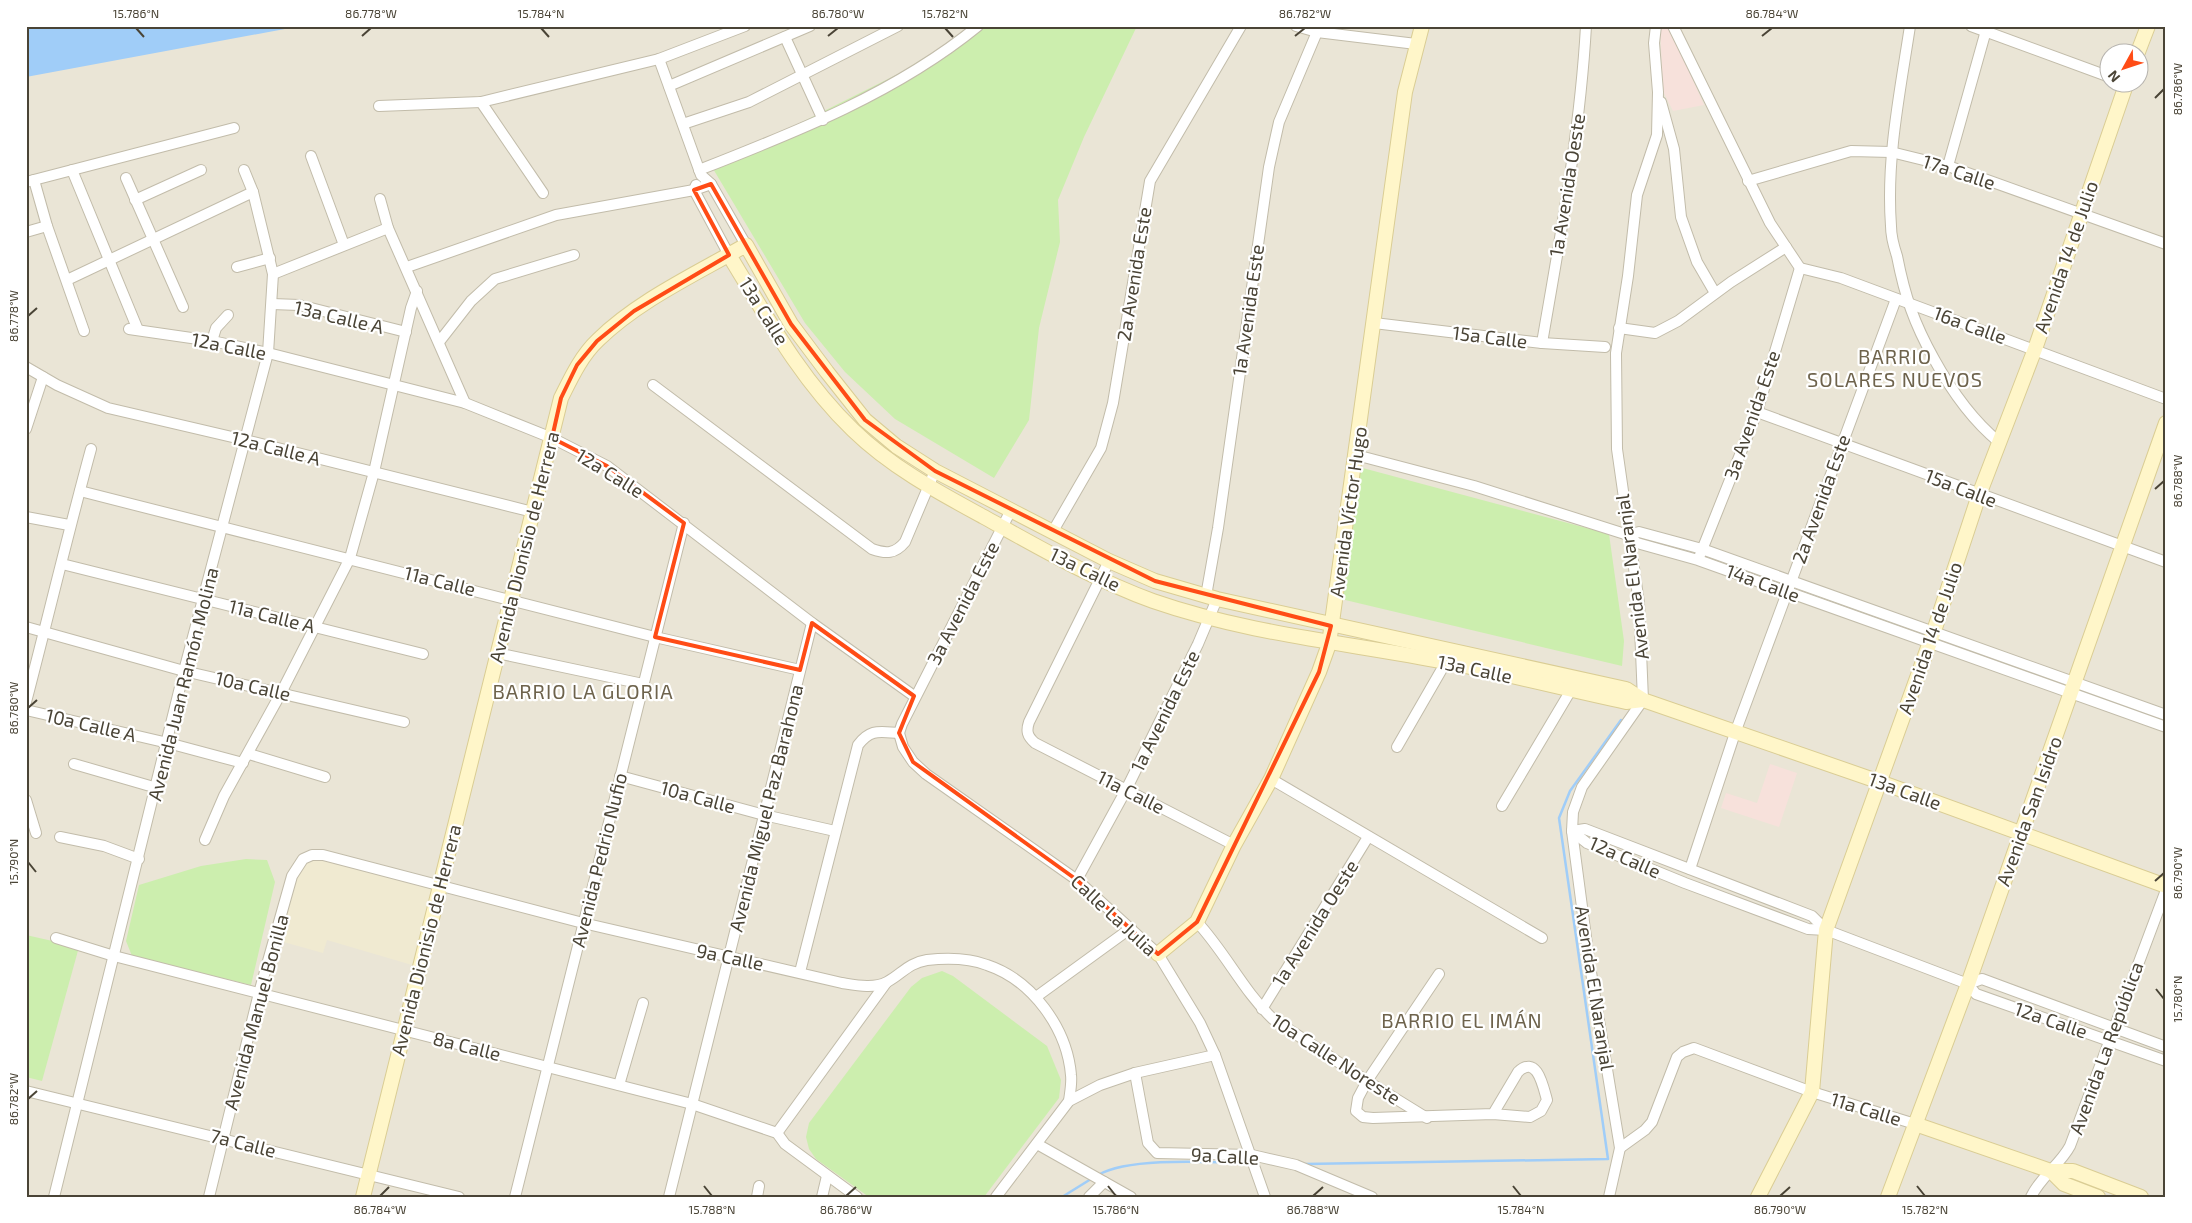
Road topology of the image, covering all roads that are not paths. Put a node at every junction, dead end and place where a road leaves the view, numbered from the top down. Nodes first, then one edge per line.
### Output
1 (745, 26) edge
2 (810, 26) edge
3 (898, 26) edge
4 (1241, 26) edge
5 (1296, 26) edge
6 (1422, 26) edge
7 (1586, 26) edge
8 (1656, 26) edge
9 (1673, 26) edge
10 (1910, 26) edge
11 (1971, 26) edge
12 (2148, 26) edge
13 (971, 28) edge
14 (1986, 29) edge
15 (1317, 32) junction
16 (786, 37) junction
17 (2142, 42) edge
18 (1416, 44) junction
19 (659, 59) junction
20 (2100, 73) edge
21 (802, 75) junction
22 (669, 86) junction
23 (1658, 92) junction
24 (2123, 92) edge
25 (481, 102) junction
26 (379, 106) dead end
27 (823, 120) junction
28 (683, 124) junction
29 (234, 128) dead end
30 (1892, 152) junction
31 (311, 156) dead end
32 (1948, 166) junction
33 (72, 170) junction
34 (201, 170) dead end
35 (244, 170) dead end
36 (700, 172) junction
37 (126, 178) dead end
38 (1748, 180) junction
39 (30, 181) edge
40 (711, 184) junction
41 (694, 190) junction
42 (253, 192) junction
43 (543, 193) dead end
44 (380, 199) dead end
45 (136, 200) junction
46 (2080, 214) junction
47 (47, 226) junction
48 (388, 228) junction
49 (26, 232) edge
50 (152, 238) junction
51 (2166, 244) edge
52 (344, 245) junction
53 (746, 245) junction
54 (1786, 247) junction
55 (574, 254) dead end
56 (729, 255) junction
57 (270, 258) junction
58 (108, 259) junction
59 (237, 267) dead end
60 (407, 267) junction
61 (1800, 268) junction
62 (274, 274) junction
63 (67, 280) junction
64 (417, 291) junction
65 (1715, 293) junction
66 (1896, 299) junction
67 (1907, 303) junction
68 (272, 304) junction
69 (183, 307) dead end
70 (228, 315) dead end
71 (1374, 323) junction
72 (1619, 328) junction
73 (84, 331) dead end
74 (406, 332) junction
75 (212, 341) junction
76 (439, 342) junction
77 (1542, 344) junction
78 (1605, 347) dead end
79 (2035, 349) junction
80 (268, 353) junction
81 (26, 367) edge
82 (827, 372) junction
83 (43, 377) junction
84 (811, 384) junction
85 (395, 385) junction
86 (653, 385) dead end
87 (2166, 399) edge
88 (465, 403) junction
89 (1757, 412) junction
90 (2166, 423) edge
91 (26, 429) edge
92 (552, 438) junction
93 (245, 440) junction
94 (1841, 442) junction
95 (1999, 442) junction
96 (91, 449) dead end
97 (1356, 456) junction
98 (935, 471) junction
99 (374, 472) junction
100 (928, 487) junction
101 (80, 491) junction
102 (1979, 495) junction
103 (1011, 510) junction
104 (533, 512) junction
105 (26, 517) edge
106 (684, 523) junction
107 (69, 525) junction
108 (222, 527) junction
109 (1002, 528) junction
110 (1053, 532) junction
111 (1628, 535) junction
112 (2123, 547) junction
113 (1702, 549) junction
114 (350, 558) junction
115 (1698, 560) junction
116 (1109, 562) junction
117 (2166, 562) edge
118 (62, 564) junction
119 (1101, 578) junction
120 (1792, 582) junction
121 (1788, 592) junction
122 (1211, 598) junction
123 (204, 599) junction
124 (510, 599) junction
125 (1211, 617) junction
126 (812, 623) junction
127 (315, 626) junction
128 (1331, 626) junction
129 (26, 627) edge
130 (44, 632) junction
131 (655, 636) junction
132 (1932, 637) junction
133 (1329, 644) junction
134 (497, 653) junction
135 (423, 654) dead end
136 (1447, 656) junction
137 (800, 670) junction
138 (184, 671) junction
139 (643, 684) junction
140 (1572, 684) junction
141 (2073, 688) junction
142 (281, 693) junction
143 (914, 696) junction
144 (1643, 700) junction
145 (26, 702) edge
146 (26, 710) edge
147 (2166, 715) edge
148 (404, 722) dead end
149 (2166, 726) edge
150 (900, 733) junction
151 (1735, 733) junction
152 (168, 742) junction
153 (1397, 747) dead end
154 (246, 758) junction
155 (74, 764) dead end
156 (620, 776) junction
157 (325, 777) dead end
158 (1270, 778) junction
159 (1880, 782) junction
160 (157, 788) junction
161 (1126, 790) junction
162 (26, 800) edge
163 (1502, 806) dead end
164 (764, 815) junction
165 (835, 831) junction
166 (1572, 831) junction
167 (36, 833) dead end
168 (2020, 833) junction
169 (60, 837) dead end
170 (1368, 837) junction
171 (205, 840) dead end
172 (1234, 845) junction
173 (304, 859) joint
174 (139, 860) junction
175 (1690, 869) junction
176 (1080, 874) dead end
177 (440, 884) junction
178 (2166, 886) edge
179 (2166, 890) edge
180 (583, 922) junction
181 (1197, 922) junction
182 (1131, 928) junction
183 (1826, 930) junction
184 (56, 938) dead end
185 (1542, 938) dead end
186 (1158, 954) junction
187 (114, 956) junction
188 (728, 958) junction
189 (800, 972) junction
190 (1438, 974) dead end
191 (886, 982) junction
192 (1968, 984) junction
193 (259, 993) junction
194 (1036, 997) junction
195 (643, 1003) dead end
196 (1262, 1009) junction
197 (2113, 1028) junction
198 (404, 1031) junction
199 (2108, 1040) junction
200 (2166, 1047) edge
201 (1215, 1055) junction
202 (2166, 1061) edge
203 (548, 1066) junction
204 (1135, 1073) junction
205 (1367, 1082) junction
206 (620, 1085) junction
207 (26, 1091) edge
208 (1812, 1092) junction
209 (1069, 1101) junction
210 (78, 1102) junction
211 (692, 1104) junction
212 (1493, 1114) junction
213 (1427, 1118) junction
214 (1915, 1124) junction
215 (777, 1133) junction
216 (223, 1138) junction
217 (1037, 1144) junction
218 (1620, 1148) junction
219 (1252, 1155) junction
220 (2051, 1171) junction
221 (369, 1174) junction
222 (827, 1176) junction
223 (1104, 1182) junction
224 (759, 1186) dead end
225 (54, 1197) edge
226 (208, 1197) edge
227 (363, 1197) edge
228 (459, 1197) edge
229 (514, 1197) edge
230 (669, 1197) edge
231 (756, 1197) edge
232 (822, 1197) edge
233 (857, 1197) edge
234 (996, 1197) edge
235 (1089, 1197) edge
236 (1131, 1197) edge
237 (1265, 1197) edge
238 (1372, 1197) edge
239 (1609, 1197) edge
240 (1758, 1197) edge
241 (1888, 1197) edge
242 (2031, 1197) edge
243 (2098, 1197) edge
244 (2141, 1197) edge

1 - 19 street
2 - 16 street
3 - 21 street
4 - 110 street, 2a Avenida Este
5 - 15 street
6 - 18 street, Avenida Víctor Hugo
7 - 77 street, 1a Avenida Oeste
8 - 23 street, Avenida El Naranjal
9 - 38 street
10 - 30 street
11 - 14 street
12 - 17 street
13 - 27 street
14 - 20 street
14 - 32 street
15 - 18 street
15 - 122 street, 1a Avenida Este
16 - 21 street
16 - 22 street
18 - 71 street, Avenida Víctor Hugo
19 - 22 street, 13a Calle
19 - 25 street
21 - 27 street
21 - 28 street
22 - 28 street, 13a Calle
23 - 65 street
23 - 72 street, Avenida El Naranjal
24 - 46 street, Avenida 14 de Julio
25 - 26 street
25 - 43 street
27 - 36 street
28 - 36 street, 13a Calle
29 - 33 street
30 - 32 street, 17a Calle
30 - 38 street, 17a Calle
30 - 67 street
31 - 52 street
32 - 46 street, 17a Calle
33 - 39 street
33 - 58 street
34 - 45 street
35 - 42 street, Avenida Juan Ramón Molina
36 - 40 street, 13a Calle
36 - 41 street
37 - 45 street
38 - 54 street
39 - 47 street
40 - 41 street
40 - 53 street, 13a Calle
41 - 56 street, 13a Calle
41 - 60 street
42 - 50 street
42 - 57 street, Avenida Juan Ramón Molina
44 - 48 street
45 - 50 street
46 - 51 street, 17a Calle
46 - 79 street, Avenida 14 de Julio
47 - 49 street
47 - 63 street
48 - 52 street
48 - 60 street
50 - 58 street
50 - 69 street
52 - 62 street
53 - 56 street, Avenida Dionisio de Herrera
53 - 82 street, 13a Calle
54 - 61 street
54 - 65 street
55 - 76 street
56 - 84 street, 13a Calle
56 - 92 street, Avenida Dionisio de Herrera
57 - 59 street
57 - 62 street, Avenida Juan Ramón Molina
58 - 63 street
58 - 75 street, 12a Calle
60 - 64 street
61 - 66 street, 16a Calle
61 - 89 street, 3a Avenida Este
62 - 68 street, Avenida Juan Ramón Molina
63 - 73 street
64 - 74 street
64 - 76 street
65 - 72 street
66 - 67 street, 16a Calle
66 - 94 street, 2a Avenida Este
67 - 79 street, 16a Calle
67 - 95 street
68 - 74 street, 13a Calle A
68 - 80 street, Avenida Juan Ramón Molina
70 - 75 street
71 - 77 street, 15a Calle
71 - 97 street, Avenida Víctor Hugo
72 - 111 street, Avenida El Naranjal
74 - 85 street
75 - 80 street, 12a Calle
76 - 88 street
77 - 78 street, 15a Calle
79 - 87 street, 16a Calle
79 - 95 street, Avenida 14 de Julio
80 - 85 street, 12a Calle
80 - 93 street, Avenida Juan Ramón Molina
81 - 83 street, 12a Calle A
82 - 84 street
82 - 98 street, 13a Calle
83 - 91 street
83 - 93 street, 12a Calle A
84 - 100 street, 13a Calle
85 - 88 street, 12a Calle
85 - 99 street
86 - 100 street
88 - 92 street, 12a Calle
89 - 94 street, 15a Calle
89 - 113 street, 3a Avenida Este
90 - 112 street, Avenida San Isidro
92 - 104 street, Avenida Dionisio de Herrera
92 - 106 street, 12a Calle
93 - 99 street, 12a Calle A
93 - 108 street, Avenida Juan Ramón Molina
94 - 102 street, 15a Calle
94 - 120 street, 2a Avenida Este
95 - 102 street, Avenida 14 de Julio
96 - 101 street
97 - 111 street, 14a Calle
97 - 128 street, Avenida Víctor Hugo
98 - 100 street
98 - 103 street, 13a Calle
99 - 104 street, 12a Calle A
99 - 114 street
100 - 109 street, 13a Calle
101 - 107 street
101 - 108 street, 11a Calle
102 - 112 street, 15a Calle
102 - 132 street, Avenida 14 de Julio
103 - 109 street, 3a Avenida Este
103 - 110 street, 13a Calle
104 - 124 street, Avenida Dionisio de Herrera
105 - 107 street
106 - 126 street, 12a Calle
106 - 131 street, Avenida Pedrio Nufio
107 - 118 street
108 - 114 street, 11a Calle
108 - 123 street, Avenida Juan Ramón Molina
109 - 119 street, 13a Calle
109 - 143 street, 3a Avenida Este
110 - 116 street, 13a Calle
111 - 113 street
111 - 115 street, 14a Calle
111 - 144 street, Avenida El Naranjal
112 - 117 street, 15a Calle
112 - 141 street, Avenida San Isidro
113 - 115 street, 3a Avenida Este
113 - 120 street
114 - 124 street, 11a Calle
114 - 127 street
115 - 121 street, 14a Calle
116 - 119 street
116 - 122 street, 13a Calle
118 - 123 street, 11a Calle A
118 - 130 street
119 - 125 street, 13a Calle
119 - 161 street, 11a Calle
120 - 121 street, 2a Avenida Este
120 - 132 street
121 - 132 street, 14a Calle
121 - 151 street, 2a Avenida Este
122 - 125 street, 1a Avenida Este
122 - 128 street, 13a Calle
123 - 127 street, 11a Calle A
123 - 138 street, Avenida Juan Ramón Molina
124 - 131 street, 11a Calle
124 - 134 street, Avenida Dionisio de Herrera
125 - 133 street, 13a Calle
125 - 161 street, 1a Avenida Este
126 - 137 street, Avenida Miguel Paz Barahona
126 - 143 street, 12a Calle
127 - 135 street, 11a Calle A
127 - 142 street
128 - 133 street, Avenida Víctor Hugo
128 - 136 street, 13a Calle
129 - 130 street, 10a Calle
130 - 138 street, 10a Calle
130 - 145 street
131 - 137 street, 11a Calle
131 - 139 street, Avenida Pedrio Nufio
132 - 141 street, 14a Calle
132 - 159 street, Avenida 14 de Julio
133 - 136 street, 13a Calle
133 - 158 street, Avenida Víctor Hugo
134 - 139 street
134 - 177 street, Avenida Dionisio de Herrera
136 - 140 street, 13a Calle
136 - 153 street
137 - 164 street, Avenida Miguel Paz Barahona
138 - 142 street, 10a Calle
138 - 152 street, Avenida Juan Ramón Molina
139 - 156 street, Avenida Pedrio Nufio
140 - 144 street, 13a Calle
140 - 163 street
141 - 147 street, 14a Calle
141 - 149 street, 14a Calle
141 - 168 street, Avenida San Isidro
142 - 148 street, 10a Calle
142 - 154 street
143 - 150 street
144 - 151 street, 13a Calle
144 - 166 street, Avenida El Naranjal
146 - 152 street, 10a Calle A
150 - 165 street
150 - 182 street, Calle La Julia
151 - 159 street, 13a Calle
151 - 175 street, 2a Avenida Este
152 - 154 street, 10a Calle A
152 - 160 street, Avenida Juan Ramón Molina
154 - 157 street, 10a Calle A
154 - 171 street
155 - 160 street
156 - 164 street, 10a Calle
156 - 180 street, Avenida Pedrio Nufio
158 - 170 street
158 - 172 street, Avenida Víctor Hugo
159 - 168 street, 13a Calle
159 - 183 street, Avenida 14 de Julio
160 - 174 street, Avenida Juan Ramón Molina
161 - 172 street, 11a Calle
161 - 176 street, 1a Avenida Este
162 - 167 street
164 - 165 street, 10a Calle
164 - 188 street, Avenida Miguel Paz Barahona
165 - 189 street
166 - 175 street, 12a Calle
166 - 183 street, 12a Calle
166 - 218 street, Avenida El Naranjal
168 - 178 street, 13a Calle
168 - 192 street, Avenida San Isidro
169 - 174 street
170 - 185 street
170 - 196 street, 1a Avenida Oeste
172 - 181 street, Avenida Víctor Hugo
173 - 177 street, 9a Calle
173 - 193 street, Avenida Manuel Bonilla
174 - 187 street, Avenida Juan Ramón Molina
175 - 183 street, 12a Calle
177 - 180 street, 9a Calle
177 - 198 street, Avenida Dionisio de Herrera
179 - 197 street, Avenida La República
180 - 188 street, 9a Calle
180 - 203 street, Avenida Pedrio Nufio
181 - 186 street, Avenida Víctor Hugo
181 - 196 street, 10a Calle Noreste
182 - 186 street, Calle La Julia
182 - 194 street
183 - 192 street, 12a Calle
183 - 208 street, Avenida 14 de Julio
184 - 187 street, 8a Calle
186 - 201 street, Calle La Julia
187 - 193 street, 8a Calle
187 - 210 street, Avenida Juan Ramón Molina
188 - 189 street, 9a Calle
188 - 211 street, Avenida Miguel Paz Barahona
189 - 191 street, 9a Calle
190 - 205 street
191 - 194 street, 9a Calle
191 - 215 street
192 - 197 street, 12a Calle
192 - 199 street, 12a Calle
192 - 214 street, Avenida San Isidro
193 - 198 street, 8a Calle
193 - 216 street, Avenida Manuel Bonilla
194 - 209 street, 9a Calle
195 - 206 street
196 - 205 street, 10a Calle Noreste
197 - 199 street, Avenida La República
197 - 200 street, 12a Calle
198 - 203 street, 8a Calle
198 - 221 street, Avenida Dionisio de Herrera
199 - 202 street, 12a Calle
199 - 220 street, Avenida La República
201 - 204 street
201 - 219 street, Calle La Julia
203 - 206 street, 8a Calle
203 - 229 street, Avenida Pedrio Nufio
204 - 209 street
204 - 219 street, 9a Calle
205 - 213 street, 10a Calle Noreste
205 - 213 street
206 - 211 street, 8a Calle
207 - 210 street, 7a Calle
208 - 214 street, 11a Calle
208 - 218 street, 11a Calle
208 - 240 street, Avenida 14 de Julio
209 - 217 street
210 - 216 street, 7a Calle
210 - 225 street, Avenida Juan Ramón Molina
211 - 215 street, 8a Calle
211 - 230 street, Avenida Miguel Paz Barahona
212 - 212 street
212 - 213 street
214 - 220 street, 11a Calle
214 - 241 street, Avenida San Isidro
215 - 222 street, 8a Calle
216 - 221 street, 7a Calle
216 - 226 street, Avenida Manuel Bonilla
217 - 223 street
217 - 234 street
218 - 239 street, Avenida El Naranjal
219 - 237 street, Calle La Julia
219 - 238 street, 9a Calle
220 - 242 street, Avenida La República
220 - 243 street
220 - 244 street
221 - 227 street, Avenida Dionisio de Herrera
221 - 228 street, 7a Calle
222 - 232 street
222 - 233 street, 8a Calle
223 - 235 street
223 - 236 street
224 - 231 street

